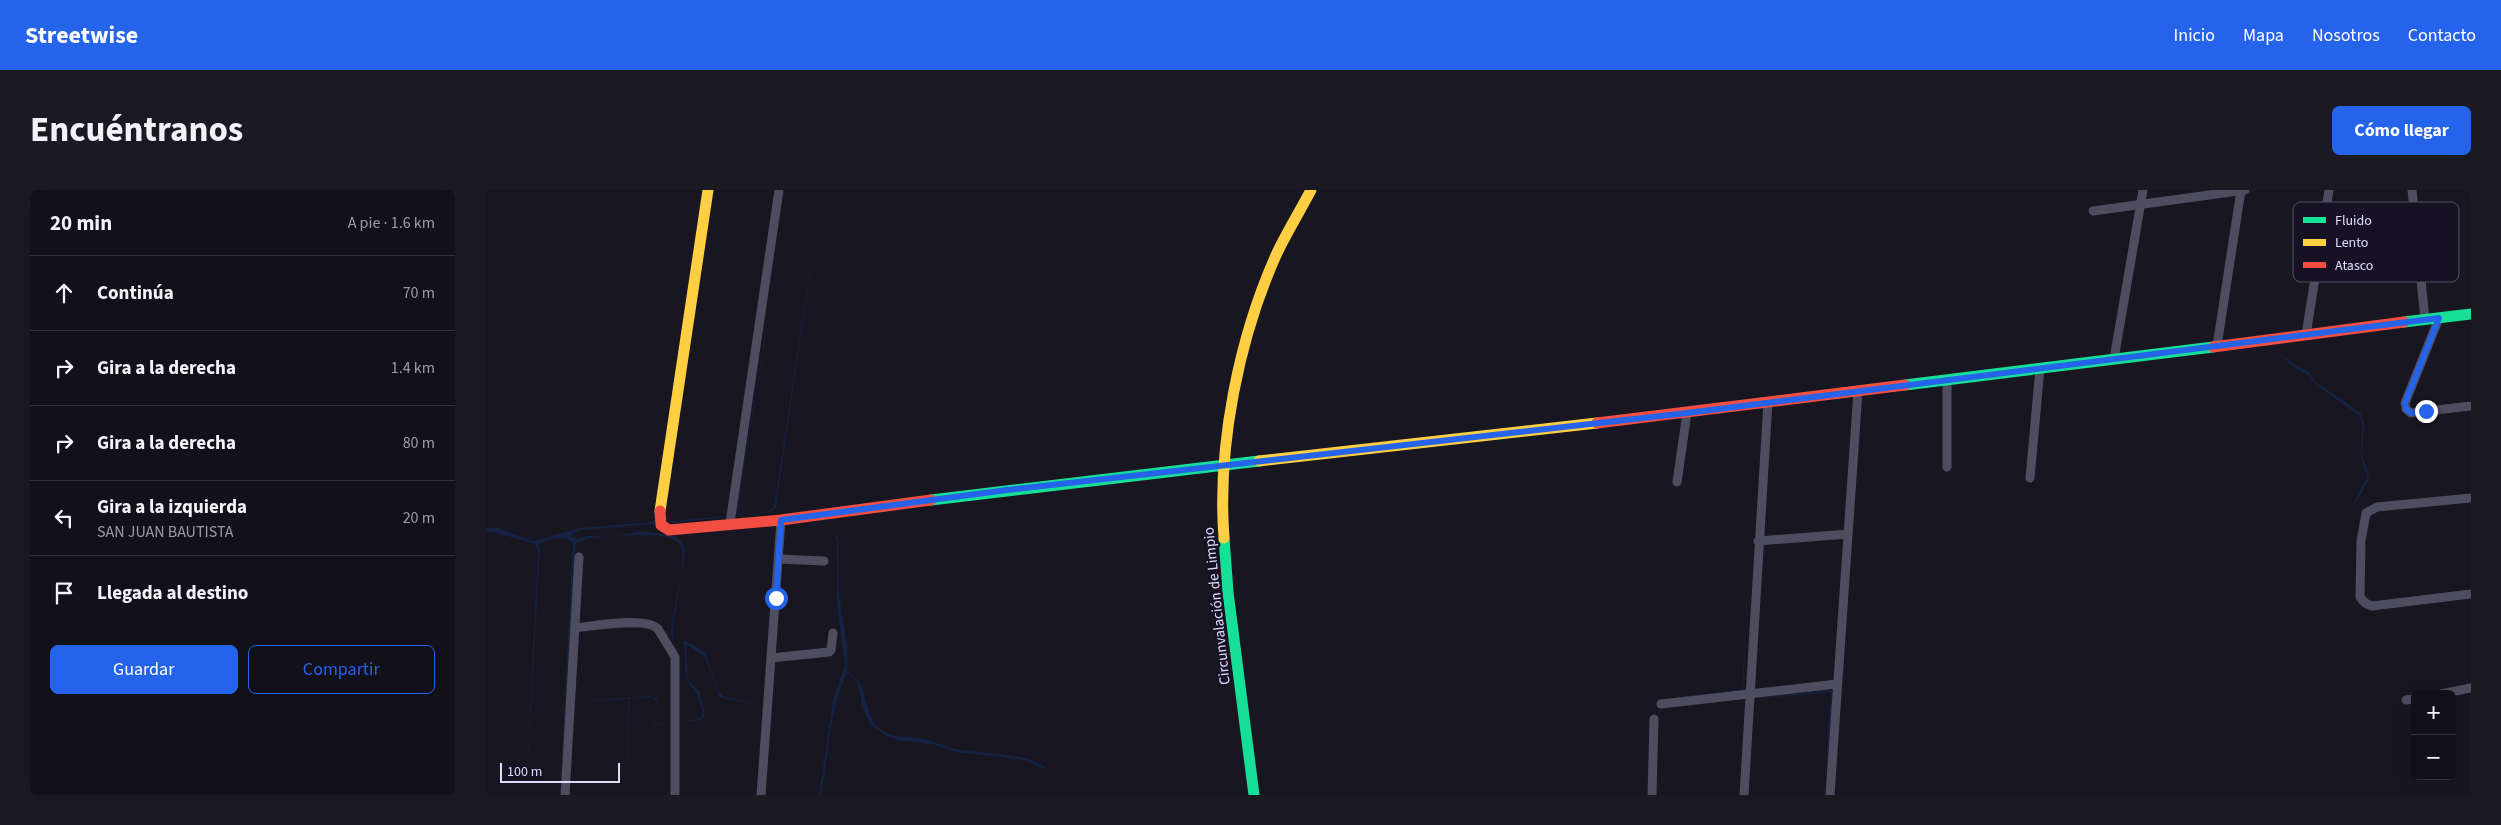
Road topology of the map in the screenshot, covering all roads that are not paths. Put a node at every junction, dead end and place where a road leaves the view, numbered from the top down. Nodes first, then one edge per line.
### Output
1 (708, 190) edge
2 (779, 190) edge
3 (1311, 190) edge
4 (2143, 190) edge
5 (2241, 190) edge
6 (2245, 190) edge
7 (2141, 204) junction
8 (2093, 211) dead end
9 (2314, 282) edge
10 (2421, 282) edge
11 (2471, 314) edge
12 (2439, 318) junction
13 (2425, 320) junction
14 (2306, 334) junction
15 (2217, 346) junction
16 (2115, 359) junction
17 (2040, 368) junction
18 (1947, 380) junction
19 (1858, 391) junction
20 (1768, 402) junction
21 (2471, 406) edge
22 (1687, 413) junction
23 (1225, 466) junction
24 (1947, 467) dead end
25 (2030, 478) dead end
26 (1677, 482) dead end
27 (2471, 498) edge
28 (781, 520) junction
29 (730, 523) junction
30 (1848, 534) junction
31 (1759, 541) junction
32 (579, 557) dead end
33 (779, 559) junction
34 (824, 561) dead end
35 (2471, 594) edge
36 (575, 628) junction
37 (833, 633) dead end
38 (771, 658) junction
39 (1837, 684) junction
40 (2471, 688) edge
41 (2456, 691) edge
42 (1749, 694) junction
43 (1661, 704) dead end
44 (1654, 719) dead end
45 (565, 795) edge
46 (675, 795) edge
47 (761, 795) edge
48 (1254, 795) edge
49 (1652, 795) edge
50 (1744, 795) edge
51 (1830, 795) edge

1 - 29 main road
2 - 29 street
3 - 23 main road, Circunvalación de Limpio
4 - 7 street
5 - 6 street
5 - 7 street
5 - 15 street
7 - 8 street
7 - 16 street
9 - 14 street
10 - 13 street
11 - 12 main road
12 - 13 main road
12 - 21 street
13 - 14 main road
14 - 15 main road
15 - 16 main road
16 - 17 main road
17 - 18 main road
17 - 25 street
18 - 19 main road
18 - 24 street
19 - 20 main road
19 - 30 street
20 - 22 main road
20 - 31 street
22 - 23 main road
22 - 26 street
23 - 28 main road
23 - 48 main road, Circunvalación de Limpio
27 - 35 street
28 - 29 main road
28 - 33 street
30 - 31 street
30 - 39 street
31 - 42 street
32 - 36 street
33 - 34 street
33 - 38 street
36 - 45 street
36 - 46 street
37 - 38 street
38 - 47 street
39 - 42 street
39 - 51 street
40 - 41 street
42 - 43 street
42 - 50 street
44 - 49 street

